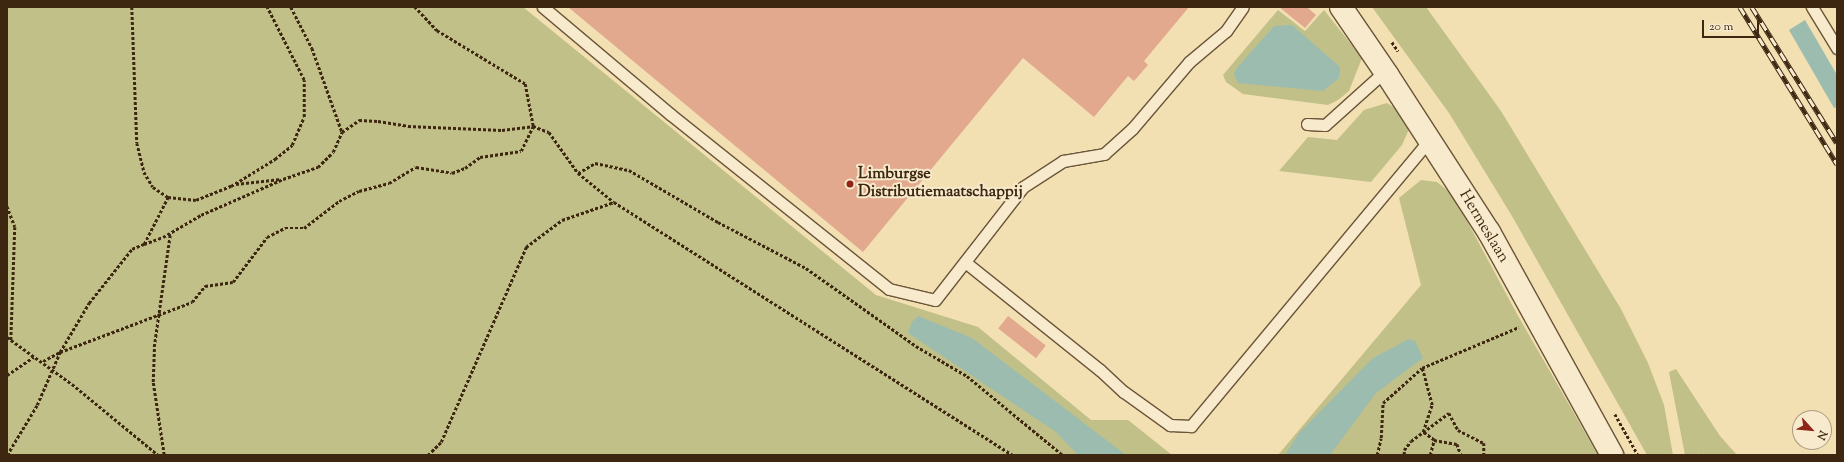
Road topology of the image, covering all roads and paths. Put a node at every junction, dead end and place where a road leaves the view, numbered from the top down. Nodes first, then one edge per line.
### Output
1 (132, 7) edge
2 (268, 7) edge
3 (291, 7) edge
4 (415, 7) edge
5 (543, 7) edge
6 (1243, 7) edge
7 (1341, 7) edge
8 (1812, 7) edge
9 (1837, 48) edge
10 (1385, 71) junction
11 (1307, 124) dead end
12 (533, 126) junction
13 (342, 132) junction
14 (1429, 140) junction
15 (578, 173) junction
16 (283, 178) junction
17 (235, 184) junction
18 (168, 197) junction
19 (614, 202) junction
20 (7, 206) edge
21 (170, 233) junction
22 (144, 244) junction
23 (965, 262) junction
24 (159, 317) junction
25 (1537, 320) junction
26 (7, 337) edge
27 (11, 341) junction
28 (60, 352) junction
29 (35, 356) junction
30 (43, 361) junction
31 (1422, 368) junction
32 (52, 371) junction
33 (7, 375) edge
34 (1423, 432) junction
35 (1434, 440) junction
36 (7, 455) edge
37 (158, 455) edge
38 (164, 455) edge
39 (428, 455) edge
40 (1012, 455) edge
41 (1063, 455) edge
42 (1377, 455) edge
43 (1404, 455) edge
44 (1430, 455) edge
45 (1461, 455) edge
46 (1484, 455) edge
47 (1612, 455) edge

1 - 18 path
2 - 17 path
3 - 13 path
4 - 12 path
5 - 23 lane
6 - 23 lane
7 - 10 street, Hermeslaan
8 - 9 lane
10 - 11 lane
10 - 14 street, Hermeslaan
12 - 13 path
12 - 15 path
12 - 24 path
13 - 16 path
14 - 23 lane
14 - 25 street, Hermeslaan
15 - 19 path
15 - 41 path
16 - 17 path
16 - 21 path
17 - 18 path
18 - 22 path
19 - 39 path
19 - 40 path
20 - 27 path
21 - 22 path
21 - 24 path
22 - 28 path
24 - 28 path
24 - 38 path
25 - 31 path
25 - 47 street, Hermeslaan
26 - 27 path
27 - 29 path
28 - 30 path
28 - 32 path
29 - 30 path
29 - 33 path
30 - 32 path
31 - 34 path
31 - 42 path
32 - 36 path
32 - 37 path
34 - 35 path
34 - 43 path
34 - 46 path
35 - 44 path
35 - 45 path

